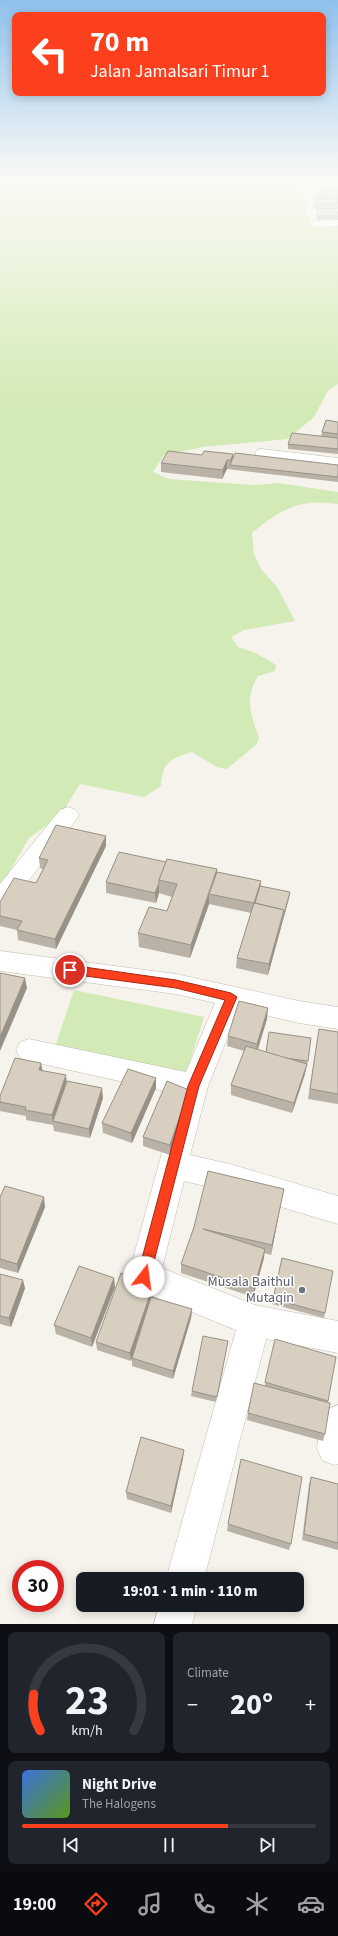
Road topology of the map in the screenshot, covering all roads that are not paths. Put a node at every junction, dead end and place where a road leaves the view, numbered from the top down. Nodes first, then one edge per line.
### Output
1 (262, 453) dead end
2 (338, 462) edge
3 (68, 815) dead end
4 (0, 901) edge
5 (0, 961) edge
6 (231, 997) junction
7 (338, 1018) edge
8 (29, 1050) dead end
9 (194, 1086) junction
10 (174, 1165) junction
11 (338, 1210) edge
12 (255, 1320) junction
13 (338, 1337) edge
14 (187, 1572) edge
15 (176, 1612) edge
16 (173, 1624) edge

1 - 2 street
3 - 4 street
5 - 6 street
6 - 7 street
6 - 9 street
8 - 9 street
9 - 10 street
10 - 11 street
10 - 12 street
12 - 13 street
12 - 14 street
15 - 16 street

